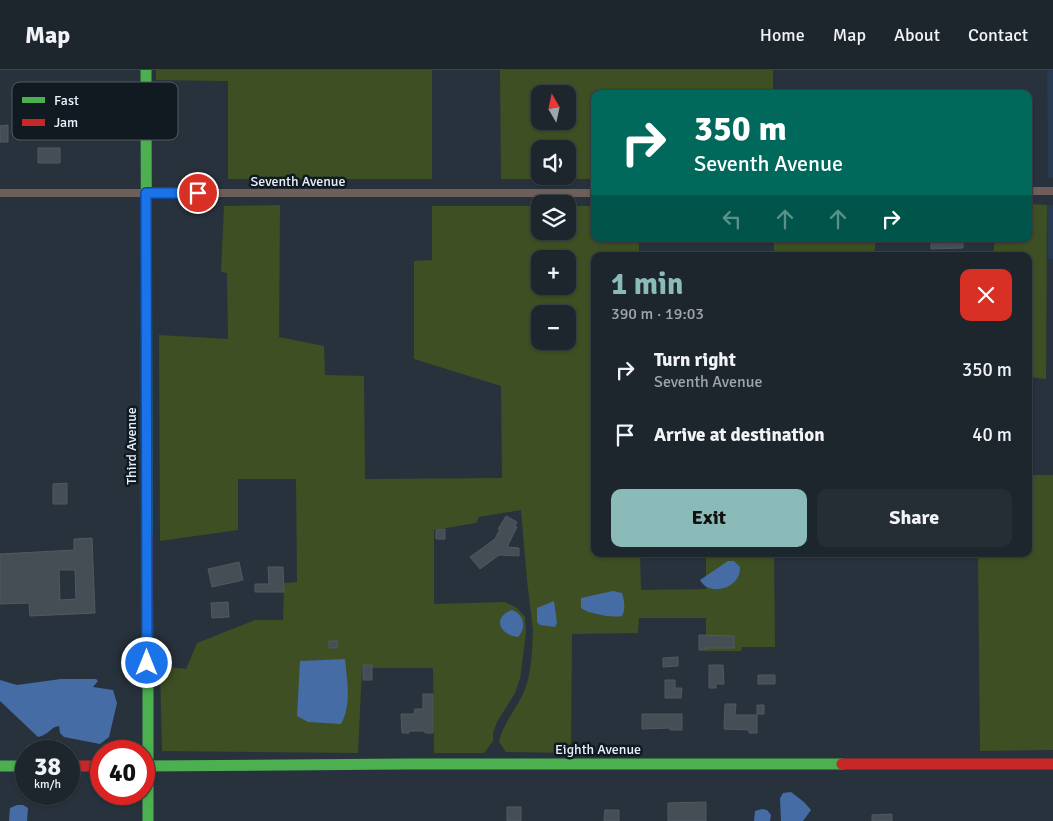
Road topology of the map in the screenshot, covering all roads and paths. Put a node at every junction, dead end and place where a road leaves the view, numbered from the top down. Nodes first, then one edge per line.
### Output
1 (146, 140) edge
2 (1032, 191) edge
3 (1053, 191) edge
4 (0, 193) edge
5 (146, 193) junction
6 (591, 193) edge
7 (146, 740) edge
8 (1053, 764) edge
9 (0, 766) edge
10 (15, 766) edge
11 (155, 766) edge
12 (147, 805) edge
13 (148, 821) edge

1 - 5 main road, Third Avenue
2 - 3 street
4 - 5 street, Seventh Avenue
5 - 6 street, Seventh Avenue
5 - 7 main road, Third Avenue
8 - 11 main road, Eighth Avenue
9 - 10 main road
12 - 13 main road, Third Avenue

